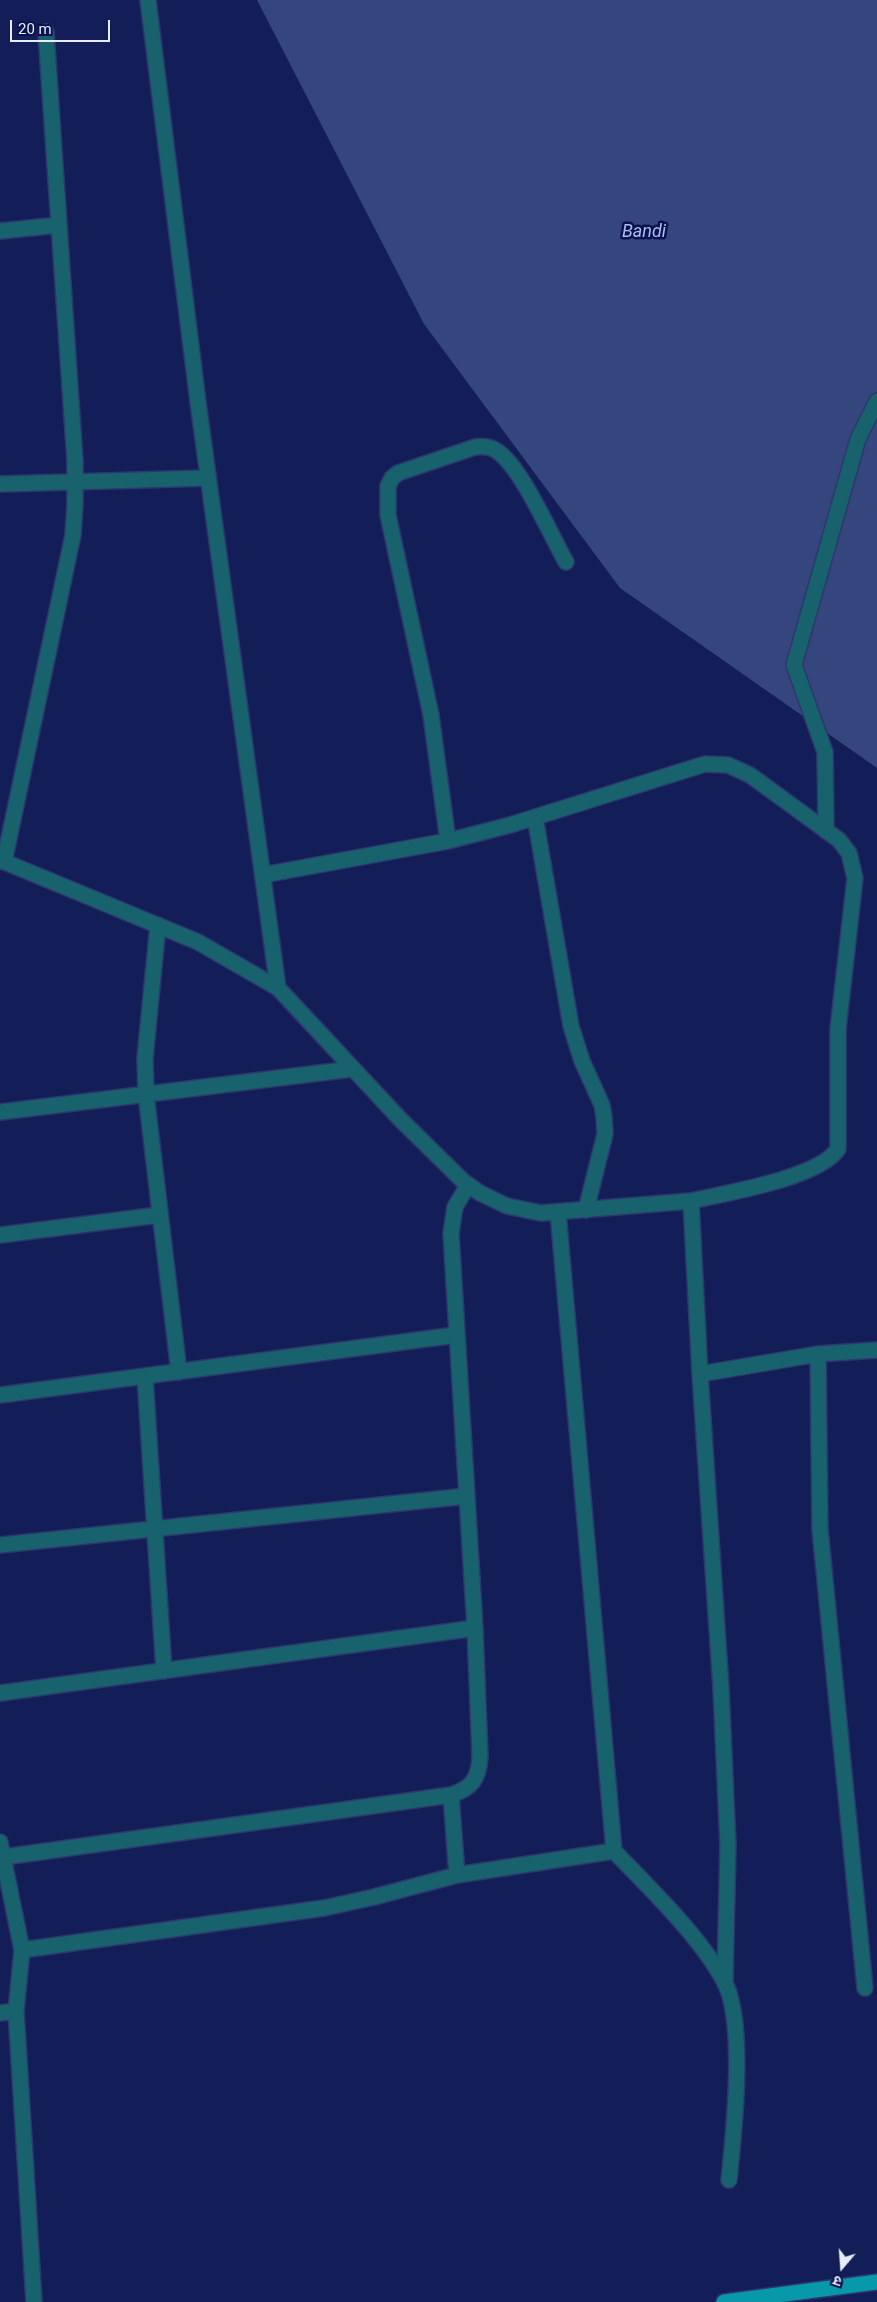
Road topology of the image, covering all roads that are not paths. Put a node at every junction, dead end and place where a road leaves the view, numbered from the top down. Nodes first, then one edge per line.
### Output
1 (148, 0) edge
2 (46, 32) dead end
3 (59, 225) junction
4 (0, 230) edge
5 (877, 402) edge
6 (208, 478) junction
7 (75, 483) junction
8 (0, 484) edge
9 (566, 562) dead end
10 (534, 817) junction
11 (826, 831) junction
12 (448, 841) junction
13 (2, 861) edge
14 (263, 875) junction
15 (158, 924) junction
16 (278, 988) junction
17 (352, 1069) junction
18 (146, 1094) junction
19 (0, 1112) edge
20 (468, 1185) junction
21 (691, 1201) junction
22 (586, 1210) junction
23 (558, 1212) junction
24 (159, 1216) junction
25 (0, 1235) edge
26 (456, 1335) junction
27 (877, 1350) edge
28 (818, 1354) junction
29 (178, 1372) junction
30 (700, 1374) junction
31 (145, 1377) junction
32 (0, 1395) edge
33 (467, 1496) junction
34 (156, 1528) junction
35 (0, 1545) edge
36 (475, 1628) junction
37 (164, 1671) junction
38 (0, 1693) edge
39 (451, 1795) junction
40 (0, 1842) edge
41 (614, 1851) junction
42 (4, 1857) junction
43 (457, 1875) junction
44 (22, 1950) junction
45 (725, 1981) junction
46 (865, 1988) dead end
47 (16, 2011) junction
48 (0, 2013) edge
49 (729, 2180) dead end
50 (877, 2282) edge
51 (34, 2302) edge
52 (724, 2302) edge

1 - 6 street
2 - 3 street
3 - 4 street
3 - 7 street
5 - 11 street
6 - 7 street
6 - 14 street
7 - 8 street
7 - 13 street
9 - 12 street
10 - 11 street
10 - 12 street
10 - 22 street
11 - 21 street
12 - 14 street
13 - 15 street
14 - 16 street
15 - 16 street
15 - 18 street
16 - 17 street
17 - 18 street
17 - 20 street
18 - 19 street
18 - 24 street
20 - 23 street
20 - 26 street
21 - 22 street
21 - 30 street
22 - 23 street
23 - 41 street
24 - 25 street
24 - 29 street
26 - 29 street
26 - 33 street
27 - 28 street
28 - 30 street
28 - 46 street
29 - 31 street
30 - 45 street
31 - 32 street
31 - 34 street
33 - 34 street
33 - 36 street
34 - 35 street
34 - 37 street
36 - 37 street
36 - 39 street
37 - 38 street
39 - 42 street
39 - 43 street
40 - 42 street
41 - 43 street
41 - 45 street
42 - 44 street
43 - 44 street
44 - 47 street
45 - 49 street
47 - 48 street
47 - 51 street
50 - 52 main road

